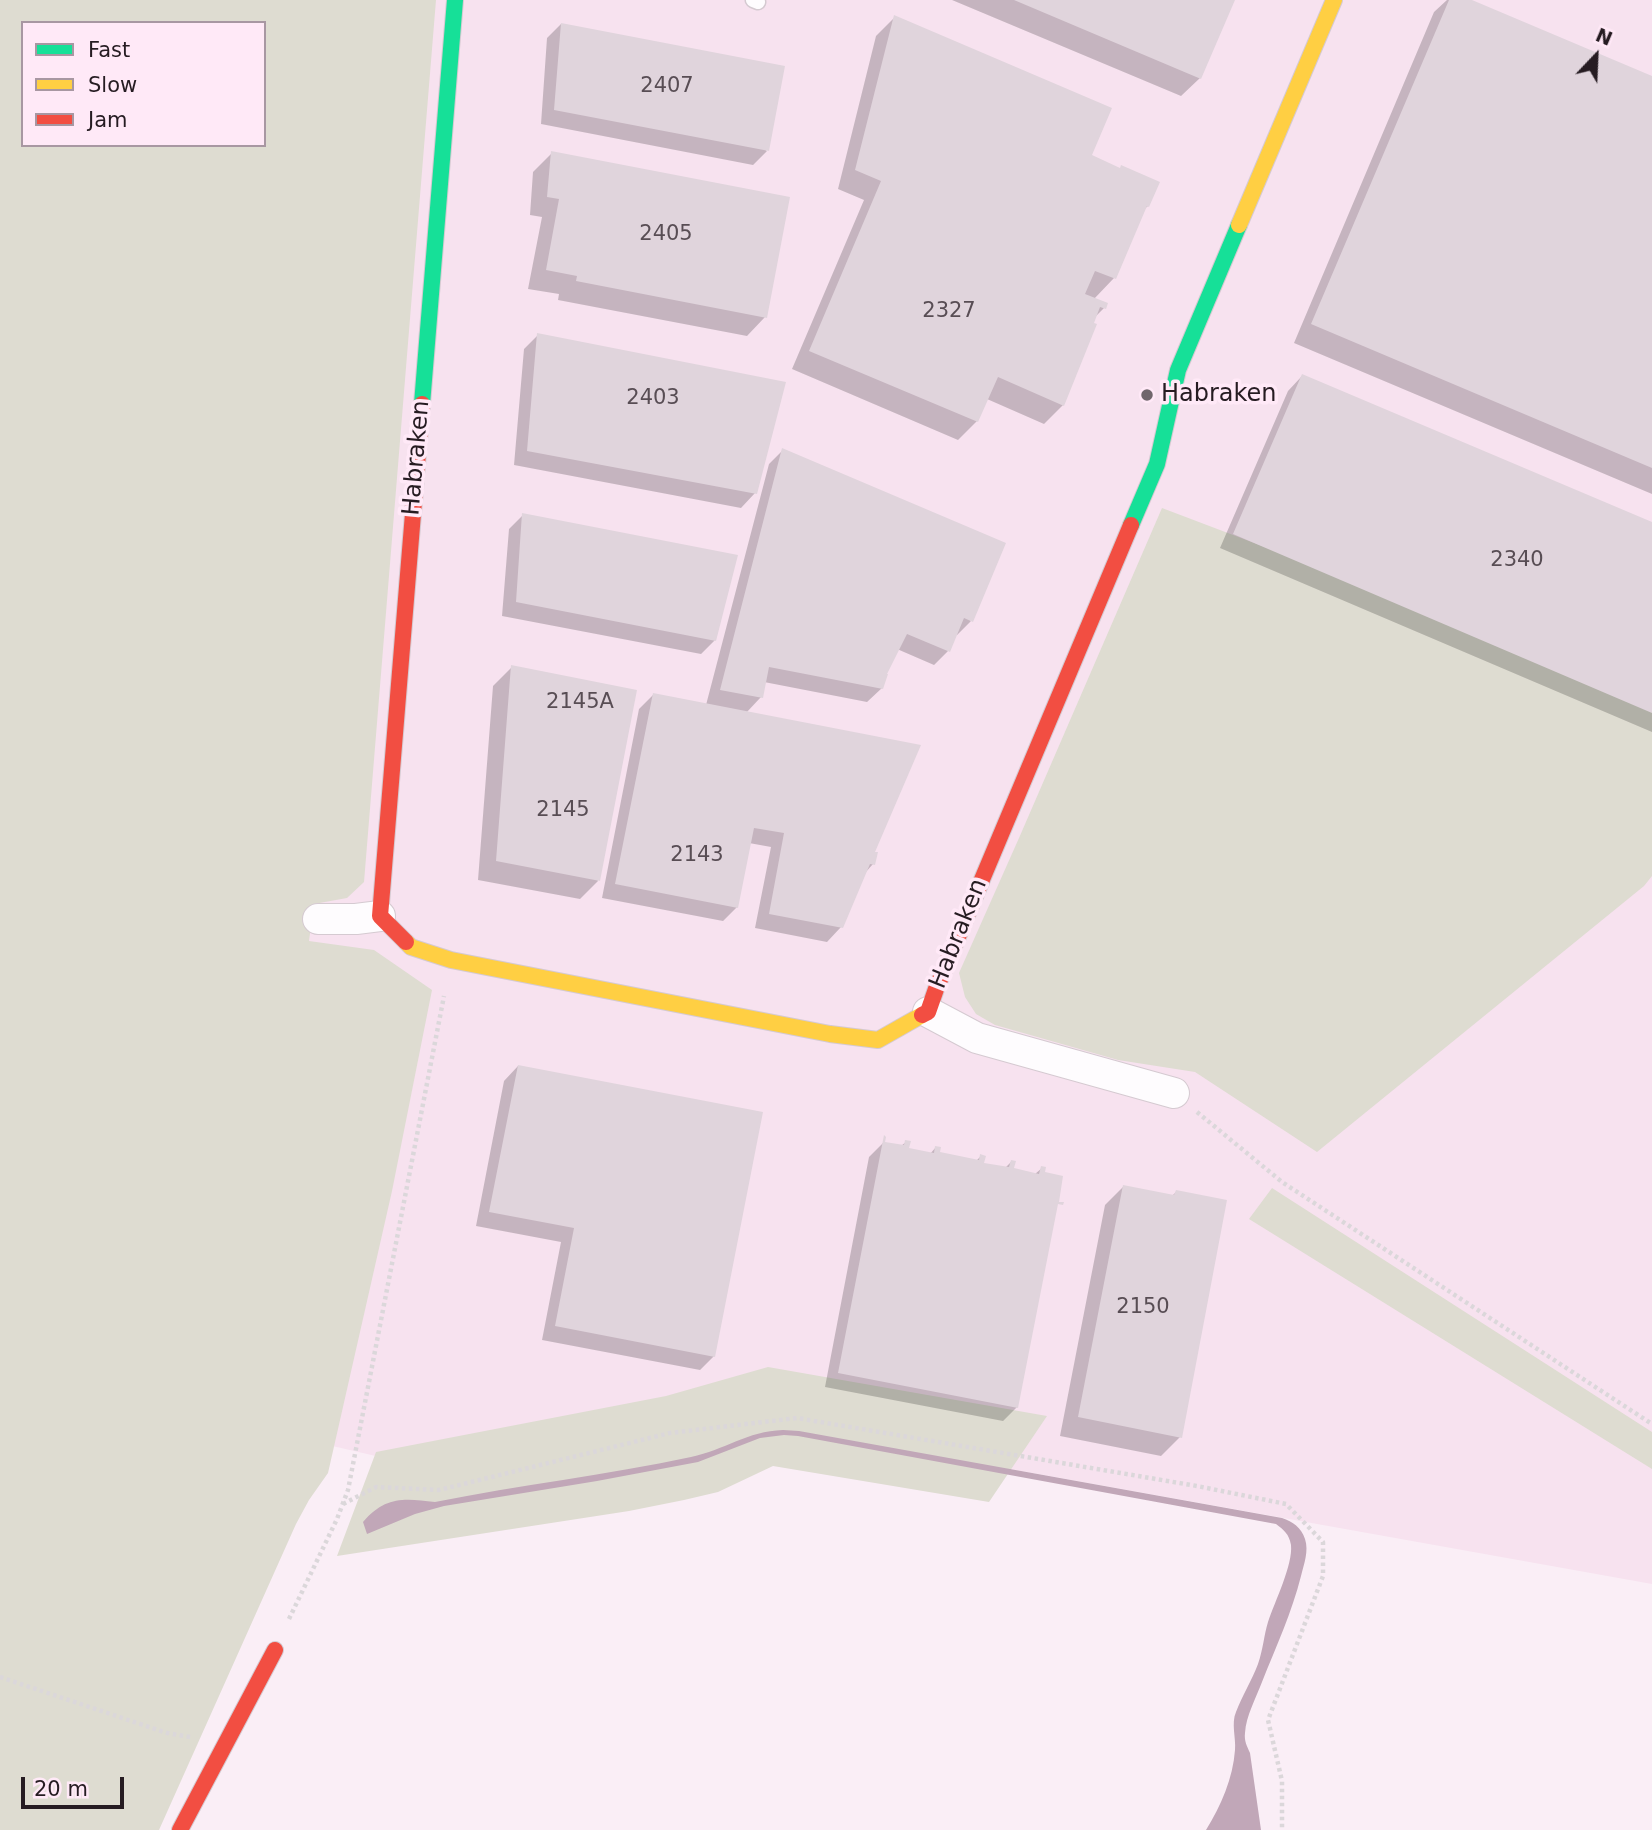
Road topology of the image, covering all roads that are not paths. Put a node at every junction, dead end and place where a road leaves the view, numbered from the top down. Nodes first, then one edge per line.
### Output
1 (455, 0) edge
2 (1334, 0) edge
3 (380, 916) junction
4 (318, 919) dead end
5 (928, 1012) junction
6 (1174, 1093) road end
7 (275, 1650) road end
8 (180, 1830) edge

1 - 3 street, Habraken
2 - 5 street, Habraken
3 - 4 street
3 - 5 street, Habraken
5 - 6 street, Habraken
7 - 8 street

